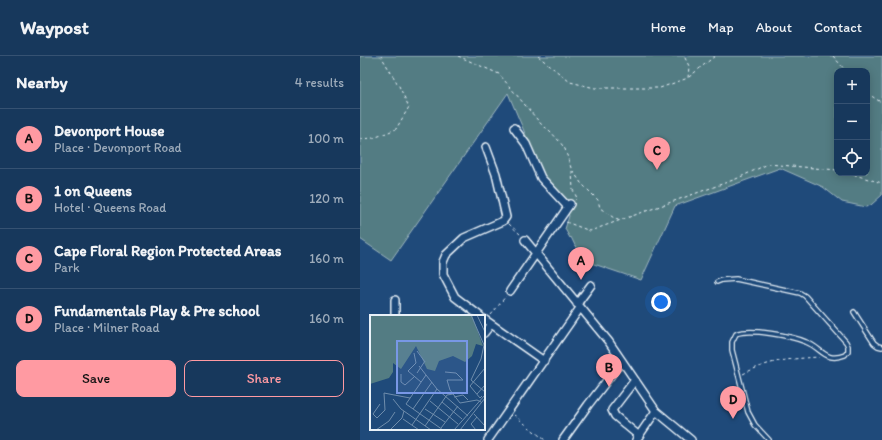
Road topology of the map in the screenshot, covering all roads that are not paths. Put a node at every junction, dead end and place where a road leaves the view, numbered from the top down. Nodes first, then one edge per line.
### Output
1 (514, 128) dead end
2 (486, 147) dead end
3 (525, 240) road end
4 (536, 254) junction
5 (717, 282) dead end
6 (591, 285) dead end
7 (510, 291) road end
8 (395, 300) dead end
9 (579, 306) junction
10 (854, 312) dead end
11 (395, 315) edge
12 (478, 315) edge
13 (485, 320) edge
14 (882, 347) edge
15 (544, 361) junction
16 (622, 361) junction
17 (635, 380) junction
18 (656, 410) junction
19 (638, 438) edge
20 (488, 440) edge
21 (563, 440) edge
22 (691, 440) edge
23 (769, 440) edge

1 - 4 street
2 - 12 street
3 - 4 street
4 - 7 street
4 - 9 street
5 - 23 lane
6 - 9 street
8 - 11 street
9 - 15 street
9 - 16 street
10 - 14 lane
13 - 15 street
15 - 20 street
16 - 17 street
16 - 21 street
17 - 18 street
17 - 19 street
18 - 19 street
18 - 22 street

